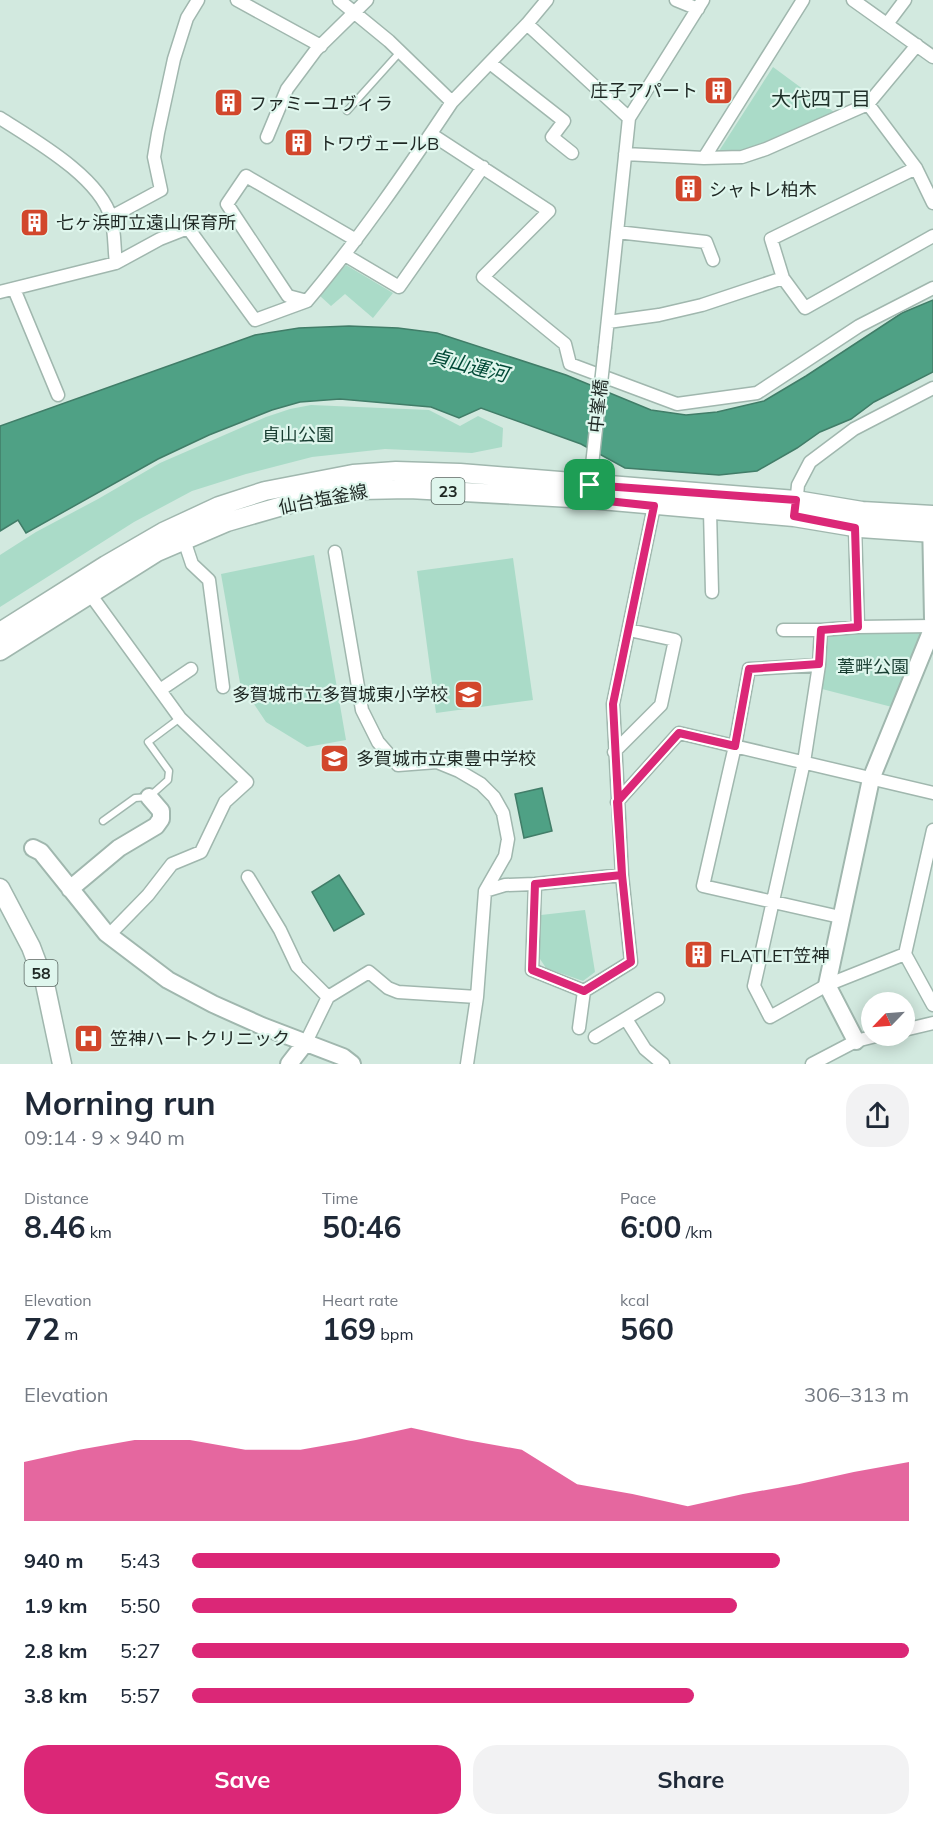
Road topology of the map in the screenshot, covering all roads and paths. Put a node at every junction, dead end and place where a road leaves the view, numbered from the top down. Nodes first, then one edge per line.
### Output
1 (198, 0) edge
2 (237, 0) edge
3 (339, 0) edge
4 (367, 0) edge
5 (547, 0) edge
6 (676, 0) edge
7 (803, 0) edge
8 (853, 0) edge
9 (905, 0) edge
10 (701, 4) edge
11 (355, 12) junction
12 (527, 24) junction
13 (887, 24) junction
14 (917, 45) junction
15 (321, 46) junction
16 (401, 52) junction
17 (933, 57) edge
18 (490, 63) junction
19 (452, 102) junction
20 (868, 104) junction
21 (347, 111) dead end
22 (0, 118) edge
23 (629, 118) junction
24 (430, 134) junction
25 (267, 137) dead end
26 (572, 153) dead end
27 (625, 154) junction
28 (704, 158) junction
29 (483, 167) junction
30 (916, 168) junction
31 (933, 203) edge
32 (111, 217) junction
33 (617, 232) junction
34 (933, 236) edge
35 (357, 240) junction
36 (345, 255) junction
37 (713, 260) dead end
38 (116, 264) junction
39 (783, 278) junction
40 (933, 288) edge
41 (14, 289) junction
42 (0, 292) edge
43 (307, 301) junction
44 (608, 322) junction
45 (933, 388) edge
46 (57, 395) dead end
47 (589, 492) junction
48 (654, 506) junction
49 (795, 508) junction
50 (710, 511) junction
51 (932, 524) edge
52 (855, 528) junction
53 (184, 540) junction
54 (335, 552) dead end
55 (712, 592) dead end
56 (90, 594) junction
57 (933, 619) edge
58 (933, 626) edge
59 (858, 627) junction
60 (629, 630) junction
61 (783, 630) dead end
62 (821, 630) junction
63 (0, 632) edge
64 (0, 651) edge
65 (819, 664) junction
66 (191, 669) dead end
67 (223, 687) dead end
68 (160, 690) junction
69 (180, 718) junction
70 (735, 746) junction
71 (614, 752) junction
72 (804, 762) junction
73 (871, 779) junction
74 (933, 793) edge
75 (149, 797) junction
76 (617, 802) junction
77 (103, 821) dead end
78 (933, 830) edge
79 (33, 848) dead end
80 (622, 875) junction
81 (248, 877) dead end
82 (535, 884) junction
83 (0, 888) edge
84 (70, 890) junction
85 (485, 891) junction
86 (772, 902) junction
87 (840, 917) junction
88 (109, 935) junction
89 (905, 954) junction
90 (826, 985) junction
91 (584, 991) junction
92 (328, 997) junction
93 (477, 997) junction
94 (658, 999) dead end
95 (933, 1005) edge
96 (626, 1019) junction
97 (933, 1023) edge
98 (915, 1027) edge
99 (579, 1028) dead end
100 (595, 1037) dead end
101 (861, 1040) edge
102 (856, 1041) junction
103 (306, 1042) junction
104 (62, 1064) edge
105 (289, 1064) edge
106 (352, 1064) edge
107 (467, 1064) edge
108 (663, 1064) edge
109 (812, 1064) edge

1 - 32 street
2 - 15 street
3 - 11 street
4 - 11 street
5 - 12 street
6 - 10 street
7 - 28 street
8 - 13 street
9 - 13 street
10 - 23 street
11 - 15 street
11 - 16 street
12 - 18 street
12 - 23 street
13 - 14 street
14 - 17 street
14 - 20 street
15 - 25 street
16 - 19 street
16 - 21 lane
18 - 19 street
18 - 26 street
19 - 24 street
20 - 28 street
20 - 30 street
22 - 32 street
23 - 27 street, 中峯橋
24 - 29 street
24 - 35 street
27 - 28 street
27 - 33 street, 中峯橋
29 - 36 street
29 - 40 street
30 - 31 street
30 - 39 street
32 - 38 street
33 - 37 street
33 - 44 street, 中峯橋
34 - 39 street
35 - 36 street
35 - 43 street
36 - 43 street
38 - 41 street
38 - 43 street
39 - 44 street
41 - 42 street
41 - 46 street
44 - 47 street, 中峯橋, bridge
45 - 49 street
47 - 48 main road, 仙台塩釜線 / 23
47 - 49 main road, 仙台塩釜線 / 23
47 - 53 main road, 仙台塩釜線 / 23
47 - 63 main road, 仙台塩釜線 / 23
48 - 50 main road, 仙台塩釜線 / 23
48 - 60 street
49 - 50 main road, 仙台塩釜線 / 23
49 - 51 main road, 仙台塩釜線 / 23
49 - 52 main road, 仙台塩釜線 / 23
50 - 55 street
51 - 52 main road, 仙台塩釜線 / 23
51 - 57 street
52 - 59 street
53 - 56 main road, 仙台塩釜線 / 23
53 - 67 street
54 - 85 street
56 - 64 main road, 仙台塩釜線 / 23
56 - 68 street
58 - 59 street
58 - 73 street
59 - 62 street
60 - 71 street
60 - 71 street
61 - 62 street
62 - 65 street
65 - 70 street
65 - 72 street
66 - 68 street
68 - 69 street
69 - 75 lane
69 - 88 street
70 - 72 street
70 - 76 street
70 - 86 street
71 - 76 street
72 - 73 street
72 - 86 street
73 - 74 street
73 - 87 street
75 - 77 lane
75 - 84 street
76 - 80 street
78 - 89 street
79 - 84 street
80 - 82 street
80 - 91 street
81 - 92 street
82 - 85 street
82 - 91 street
83 - 104 main road, 58
84 - 88 street
85 - 93 street
86 - 87 street
86 - 90 street
87 - 90 street
88 - 103 street
89 - 90 street
89 - 95 street
90 - 102 street
91 - 99 street
92 - 93 street
92 - 103 street
93 - 107 street
94 - 96 street
96 - 100 street
96 - 108 street
97 - 98 street
101 - 102 street
102 - 109 street
103 - 105 street
103 - 106 street

